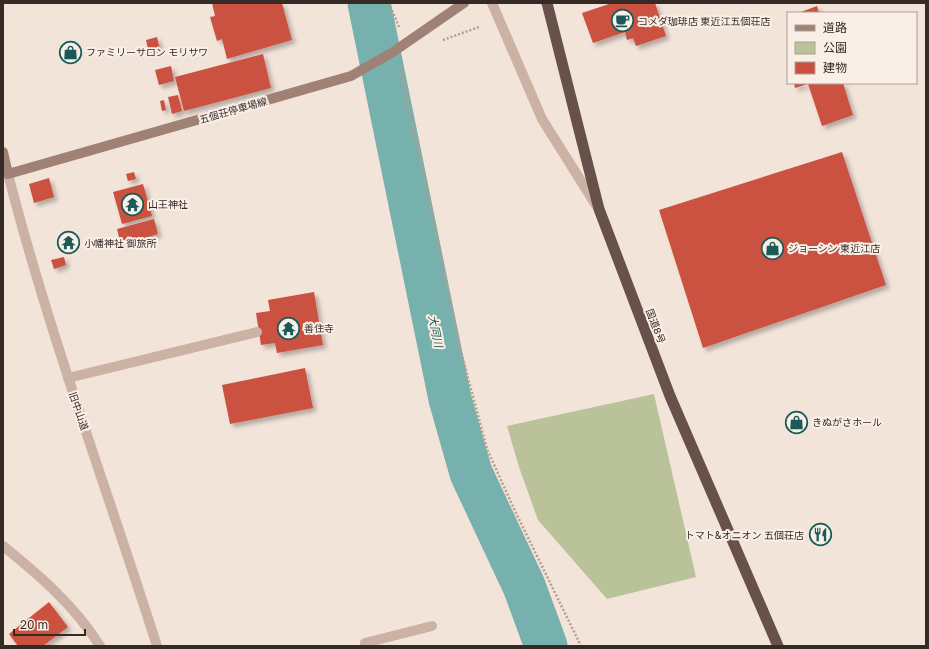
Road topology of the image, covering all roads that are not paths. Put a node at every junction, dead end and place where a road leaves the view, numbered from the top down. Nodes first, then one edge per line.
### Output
1 (464, 3) edge
2 (492, 3) edge
3 (547, 3) edge
4 (3, 152) edge
5 (6, 177) edge
6 (599, 209) junction
7 (257, 332) dead end
8 (68, 378) junction
9 (3, 546) edge
10 (432, 626) dead end
11 (100, 646) edge
12 (157, 646) edge
13 (365, 646) edge
14 (778, 646) edge

1 - 5 main road, 五個荘停車場線
2 - 6 street
3 - 6 highway, 国道8号
4 - 5 main road
5 - 8 street, 旧中山道
6 - 14 highway, 国道8号
7 - 8 street
8 - 12 street, 旧中山道
9 - 11 street
10 - 13 street

